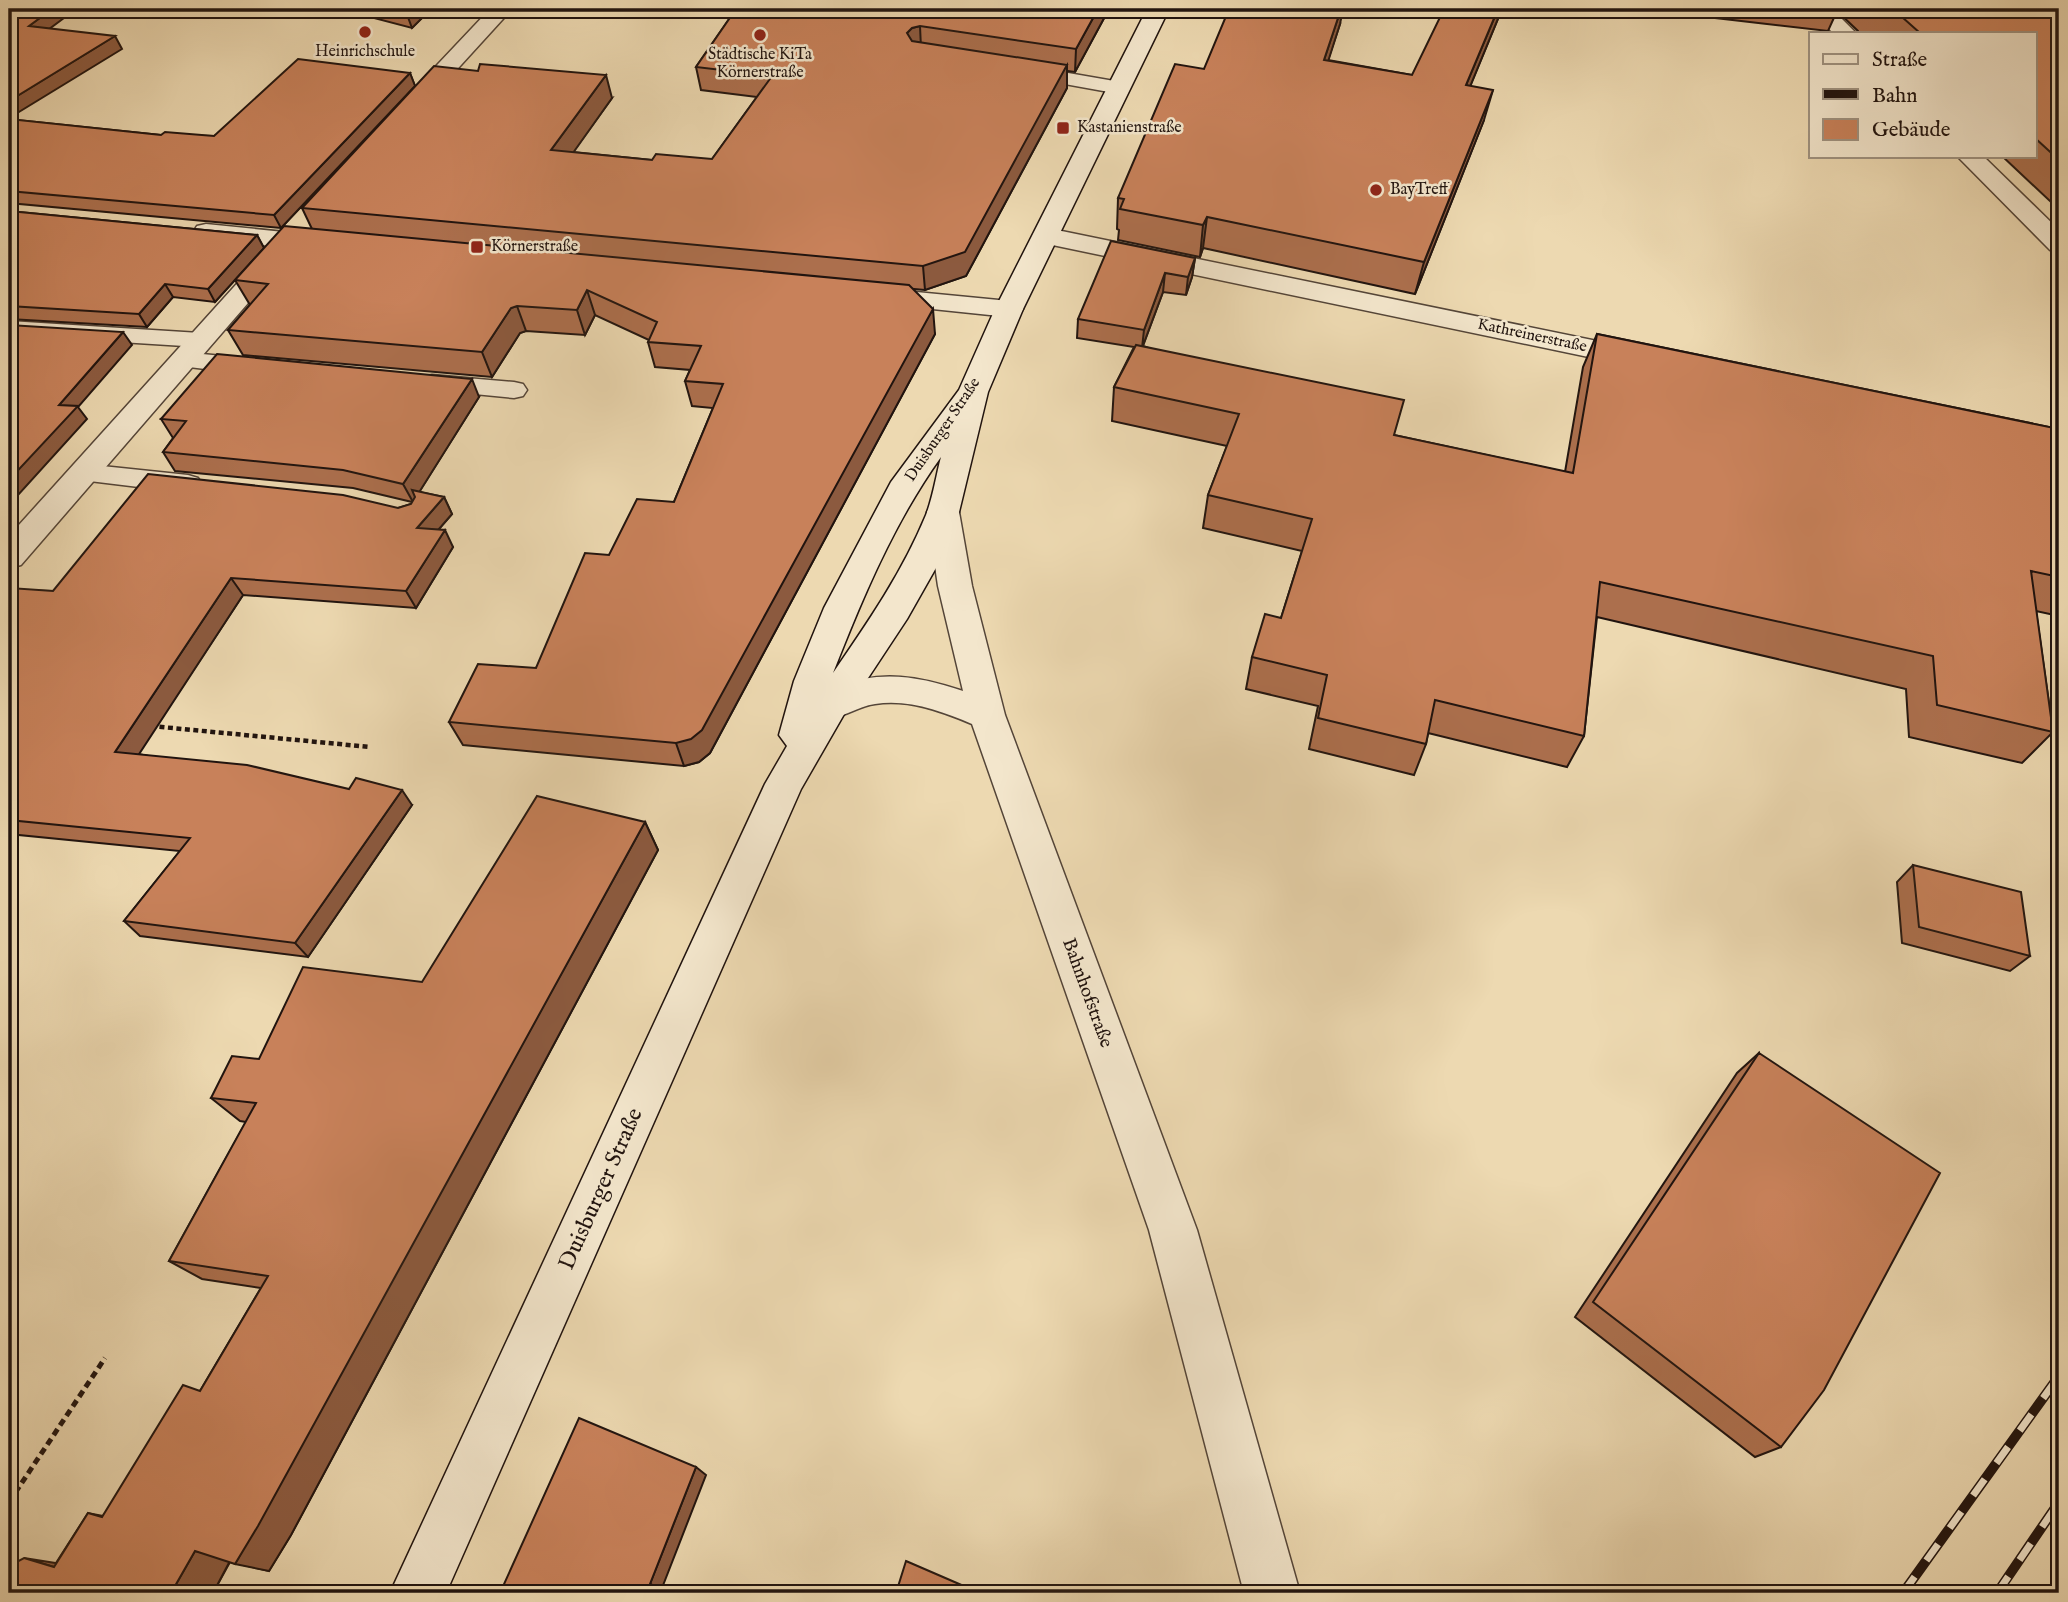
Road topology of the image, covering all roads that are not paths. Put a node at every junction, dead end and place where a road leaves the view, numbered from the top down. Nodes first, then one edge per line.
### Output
1 (501, 9) edge
2 (1158, 9) edge
3 (1820, 9) edge
4 (1844, 32) edge
5 (1003, 69) edge
6 (1120, 88) junction
7 (399, 119) edge
8 (1971, 158) edge
9 (306, 220) edge
10 (181, 230) edge
11 (1047, 236) junction
12 (288, 240) junction
13 (2059, 244) edge
14 (343, 246) edge
15 (857, 295) edge
16 (1009, 309) junction
17 (9, 328) edge
18 (191, 350) junction
19 (1665, 364) edge
20 (274, 369) edge
21 (407, 381) edge
22 (514, 390) dead end
23 (973, 391) junction
24 (83, 473) junction
25 (218, 487) edge
26 (943, 512) junction
27 (9, 557) edge
28 (830, 706) junction
29 (987, 715) junction
30 (784, 784) junction
31 (418, 1593) edge
32 (1272, 1593) edge

1 - 7 street
2 - 6 street, Duisburger Straße
3 - 4 street
5 - 6 lane
6 - 11 street, Duisburger Straße
8 - 13 street
9 - 12 street
10 - 12 street
11 - 16 street, Duisburger Straße
11 - 19 street, Kathreinerstraße
12 - 14 street
12 - 18 street
15 - 16 street
16 - 23 street, Duisburger Straße
17 - 18 lane
18 - 20 lane
18 - 24 street
21 - 22 lane
23 - 26 street, Bahnhofstraße
23 - 30 street, Duisburger Straße
24 - 25 lane
24 - 27 street
26 - 28 street, Duisburger Straße
26 - 29 street, Bahnhofstraße
28 - 29 street
28 - 30 street, Duisburger Straße
29 - 32 street, Bahnhofstraße
30 - 31 street, Duisburger Straße

